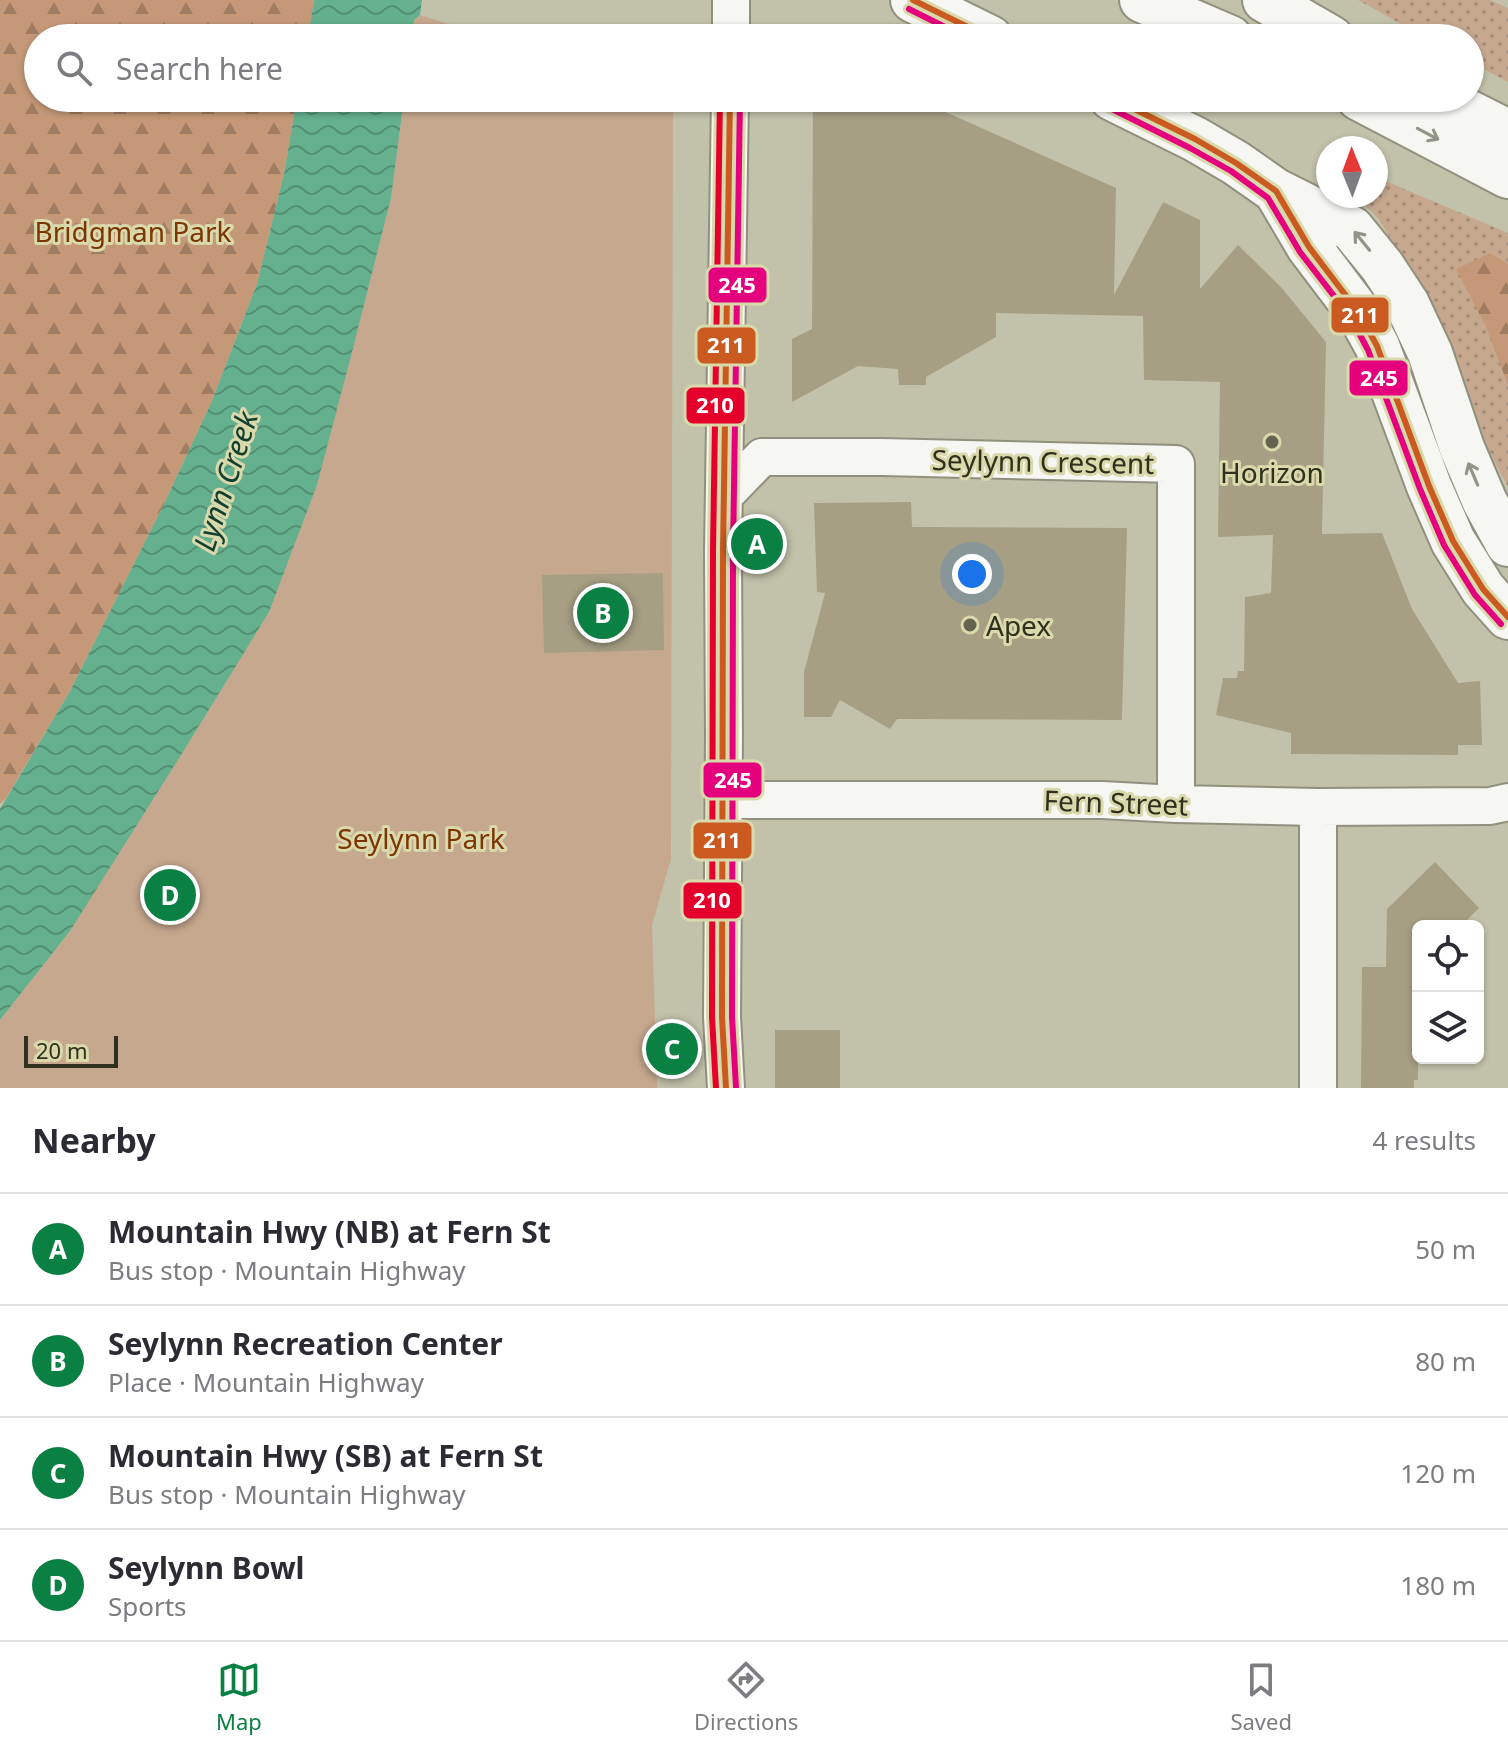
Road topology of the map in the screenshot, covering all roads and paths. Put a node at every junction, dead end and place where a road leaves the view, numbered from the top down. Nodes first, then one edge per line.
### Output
1 (731, 0) edge
2 (913, 0) edge
3 (1142, 0) edge
4 (1170, 0) edge
5 (1265, 0) edge
6 (731, 24) edge
7 (962, 24) edge
8 (1198, 24) edge
9 (1216, 24) edge
10 (1307, 24) edge
11 (730, 112) edge
12 (1140, 112) edge
13 (1386, 112) edge
14 (1468, 112) edge
15 (1508, 132) edge
16 (1508, 176) edge
17 (1276, 191) junction
18 (725, 416) junction
19 (762, 457) junction
20 (724, 496) junction
21 (1508, 544) edge
22 (1508, 617) edge
23 (724, 800) junction
24 (1508, 802) edge
25 (1176, 804) junction
26 (1318, 807) junction
27 (726, 1088) edge
28 (1318, 1088) edge

1 - 6 street
2 - 7 main road
3 - 8 main road
4 - 9 main road
5 - 10 main road
11 - 18 street
12 - 17 main road
13 -> 16 main road
14 - 15 main road
21 -> 17 main road
17 - 22 main road
18 - 19 street
18 - 20 street
19 - 20 street
19 - 25 street, Seylynn Crescent
20 - 23 street
23 - 25 street, Fern Street
23 - 27 street
24 - 26 street, Fern Street
25 - 26 street, Fern Street
26 - 28 street

